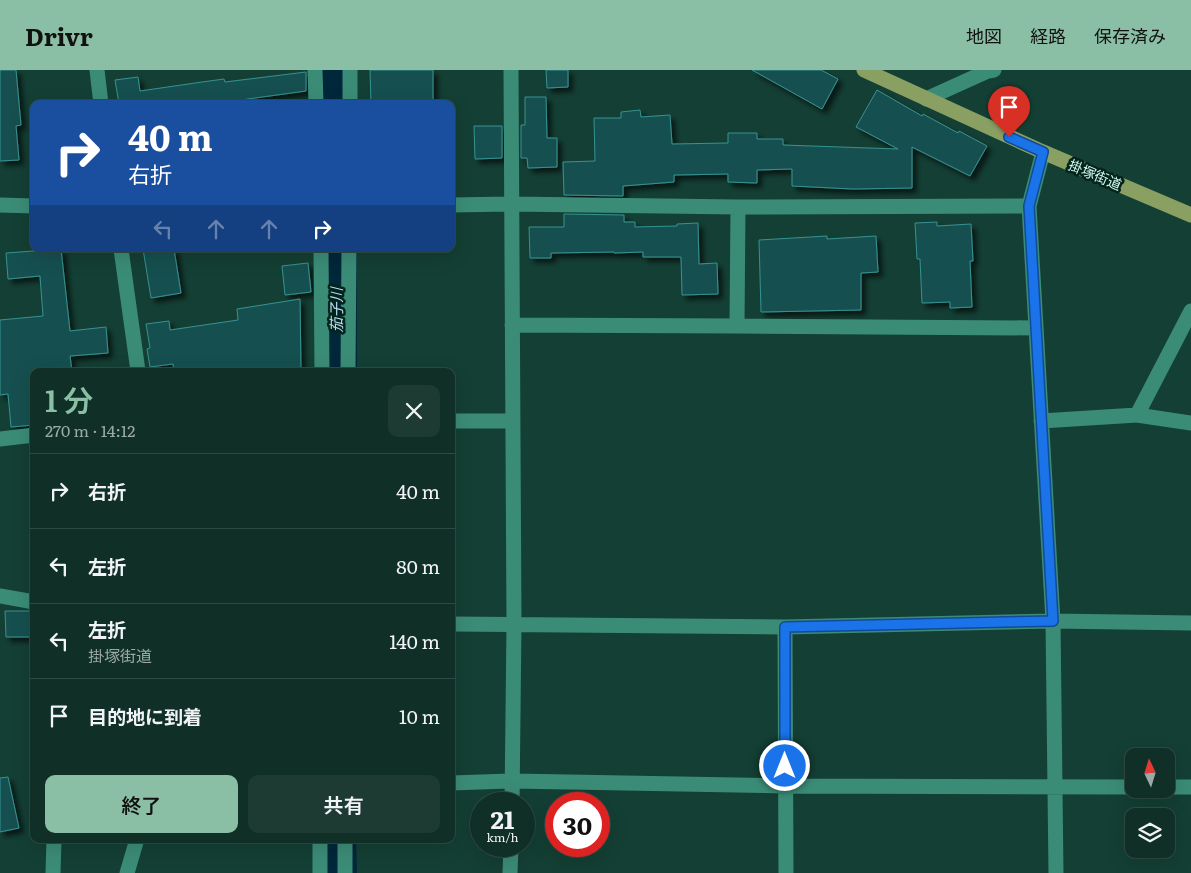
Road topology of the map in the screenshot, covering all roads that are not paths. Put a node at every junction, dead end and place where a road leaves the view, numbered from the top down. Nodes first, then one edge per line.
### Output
1 (96, 70) edge
2 (315, 70) edge
3 (350, 70) edge
4 (511, 70) edge
5 (864, 70) edge
6 (988, 70) edge
7 (994, 70) edge
8 (926, 99) junction
9 (100, 100) edge
10 (316, 100) edge
11 (350, 100) edge
12 (1043, 152) junction
13 (511, 204) junction
14 (0, 205) edge
15 (455, 205) edge
16 (30, 206) edge
17 (1029, 206) junction
18 (738, 207) junction
19 (1191, 215) edge
20 (121, 252) edge
21 (321, 252) edge
22 (350, 252) edge
23 (1191, 311) edge
24 (512, 325) junction
25 (737, 326) junction
26 (1035, 328) junction
27 (138, 368) edge
28 (322, 368) edge
29 (348, 368) edge
30 (1137, 415) junction
31 (455, 421) edge
32 (512, 421) junction
33 (1041, 421) junction
34 (1191, 423) edge
35 (30, 435) edge
36 (0, 439) edge
37 (0, 596) edge
38 (30, 601) edge
39 (1053, 621) junction
40 (1191, 623) edge
41 (455, 624) edge
42 (514, 624) junction
43 (785, 627) junction
44 (513, 781) junction
45 (455, 782) edge
46 (785, 786) junction
47 (1055, 786) junction
48 (1125, 786) edge
49 (1175, 787) edge
50 (1191, 787) edge
51 (513, 792) edge
52 (54, 843) edge
53 (136, 843) edge
54 (320, 843) edge
55 (345, 843) edge
56 (511, 857) edge
57 (53, 873) edge
58 (127, 873) edge
59 (320, 873) edge
60 (346, 873) edge
61 (510, 873) edge
62 (786, 873) edge
63 (1056, 873) edge

1 - 9 street
2 - 10 street
3 - 11 street
4 - 13 street
5 - 8 highway, 掛塚街道
6 - 7 street
6 - 8 street
8 - 12 highway, 掛塚街道
12 - 17 street
12 - 19 highway, 掛塚街道
13 - 15 street
13 - 18 street
13 - 24 street
14 - 16 street
17 - 18 street
17 - 26 street
18 - 25 street
20 - 27 street
21 - 28 street
22 - 29 street
23 - 30 street
24 - 25 street
24 - 32 street
25 - 26 street
26 - 33 street
30 - 33 street
30 - 34 street
31 - 32 street
32 - 42 street
33 - 39 street
35 - 36 street
37 - 38 street
39 - 40 street
39 - 43 street
39 - 47 street
41 - 42 street
42 - 43 street
42 - 44 street
43 - 46 street
44 - 45 street
44 - 46 street
44 - 51 street
46 - 47 street
46 - 62 street
47 - 48 street
47 - 63 street
49 - 50 street
52 - 57 street
53 - 58 street
54 - 59 street
55 - 60 street
56 - 61 street

